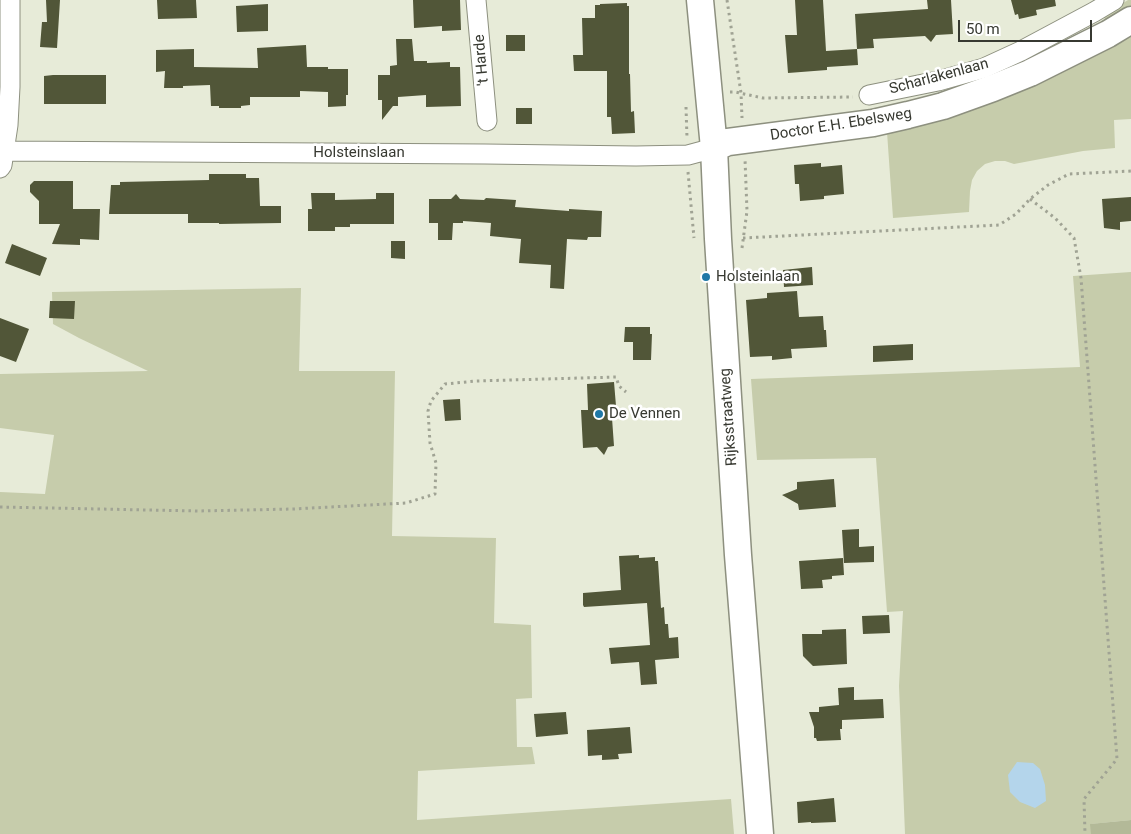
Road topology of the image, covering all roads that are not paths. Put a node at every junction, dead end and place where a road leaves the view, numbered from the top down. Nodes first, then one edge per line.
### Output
1 (10, 0) edge
2 (476, 0) edge
3 (700, 0) edge
4 (1114, 0) edge
5 (1091, 6) edge
6 (1131, 20) edge
7 (869, 95) road end
8 (487, 121) dead end
9 (714, 148) junction
10 (2, 159) edge
11 (760, 834) edge

1 - 10 street
2 - 8 street, 't Harde
3 - 9 main road, Rijksstraatweg
4 - 5 street, Scharlakenlaan
5 - 7 street, Scharlakenlaan
6 - 9 main road, Doctor E.H. Ebelsweg
9 - 10 street, Holsteinslaan
9 - 11 main road, Rijksstraatweg

